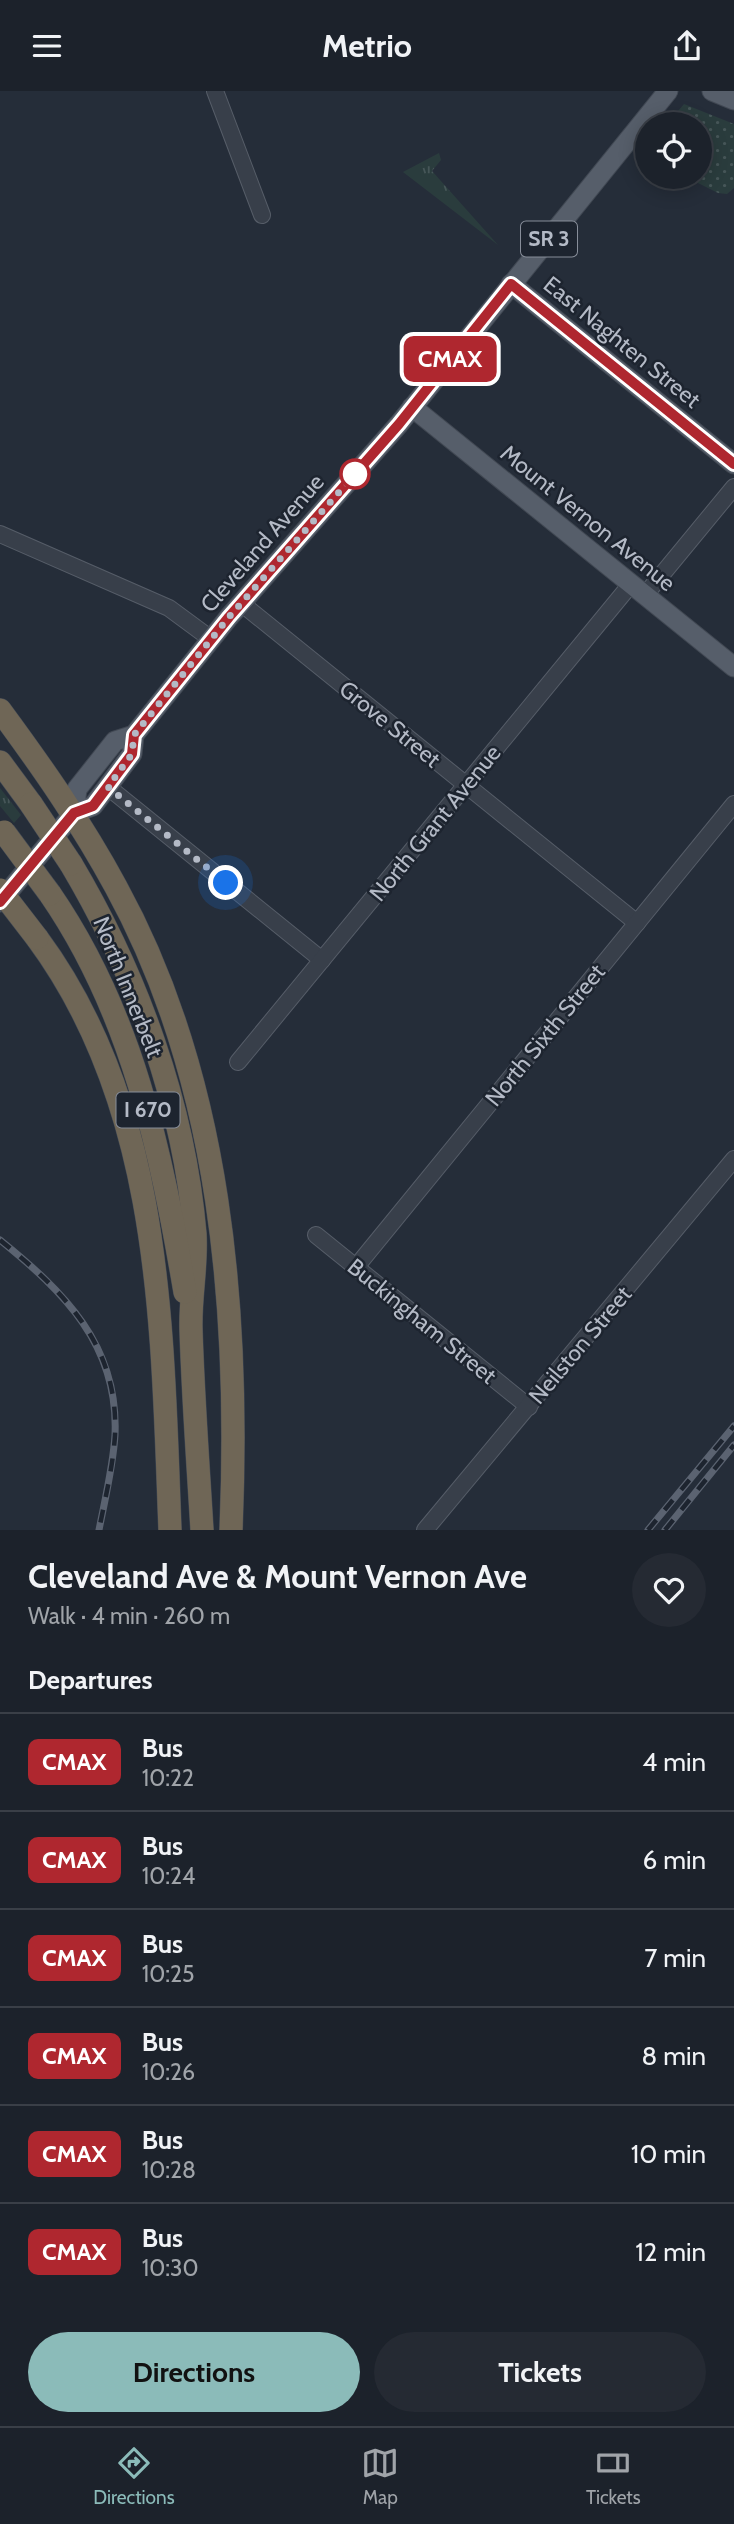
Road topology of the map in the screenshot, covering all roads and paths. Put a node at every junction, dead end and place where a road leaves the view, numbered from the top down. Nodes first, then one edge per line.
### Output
1 (215, 91) edge
2 (668, 91) edge
3 (712, 91) edge
4 (734, 100) edge
5 (262, 215) dead end
6 (511, 284) junction
7 (412, 407) junction
8 (731, 455) edge
9 (734, 487) edge
10 (0, 534) edge
11 (638, 589) junction
12 (241, 603) junction
13 (211, 639) junction
14 (734, 667) edge
15 (0, 710) edge
16 (134, 735) junction
17 (0, 762) edge
18 (466, 785) junction
19 (108, 787) junction
20 (734, 804) edge
21 (74, 813) junction
22 (0, 828) edge
23 (0, 890) edge
24 (0, 902) edge
25 (637, 923) junction
26 (322, 960) junction
27 (238, 1062) dead end
28 (734, 1159) edge
29 (316, 1234) dead end
30 (356, 1267) junction
31 (191, 1326) junction
32 (529, 1407) junction
33 (201, 1527) edge
34 (170, 1530) edge
35 (231, 1530) edge
36 (425, 1530) edge

1 - 5 street
2 - 6 main road, Cleveland Avenue / SR 3
3 - 4 main road
6 - 7 main road, Cleveland Avenue / SR 3
6 - 8 main road, East Naghten Street
7 - 11 main road, Mount Vernon Avenue
7 - 12 main road, Cleveland Avenue / SR 3
9 - 11 street, North Grant Avenue
10 - 13 street
11 - 14 main road, Mount Vernon Avenue
11 - 18 street, North Grant Avenue
12 - 13 main road, Cleveland Avenue / SR 3
12 - 18 street, Grove Street
13 - 16 main road, Cleveland Avenue / SR 3
15 - 21 highway
16 - 19 main road, Cleveland Avenue / SR 3
16 - 21 main road, Cleveland Avenue / SR 3
17 - 31 highway, North Innerbelt, bridge
18 - 25 street, Grove Street
18 - 26 street, North Grant Avenue
19 - 21 main road, Cleveland Avenue / SR 3
19 - 26 street
20 - 25 street, North Sixth Street
21 - 24 main road, Cleveland Avenue / SR 3
21 - 35 highway
22 - 31 highway, I 670, bridge
23 - 34 highway, bridge
25 - 30 street, North Sixth Street
26 - 27 street, North Grant Avenue
28 - 32 street, Neilston Street
29 - 30 street, Buckingham Street
30 - 32 street, Buckingham Street
31 - 33 highway, North Innerbelt / I 670
32 - 36 street, Neilston Street

